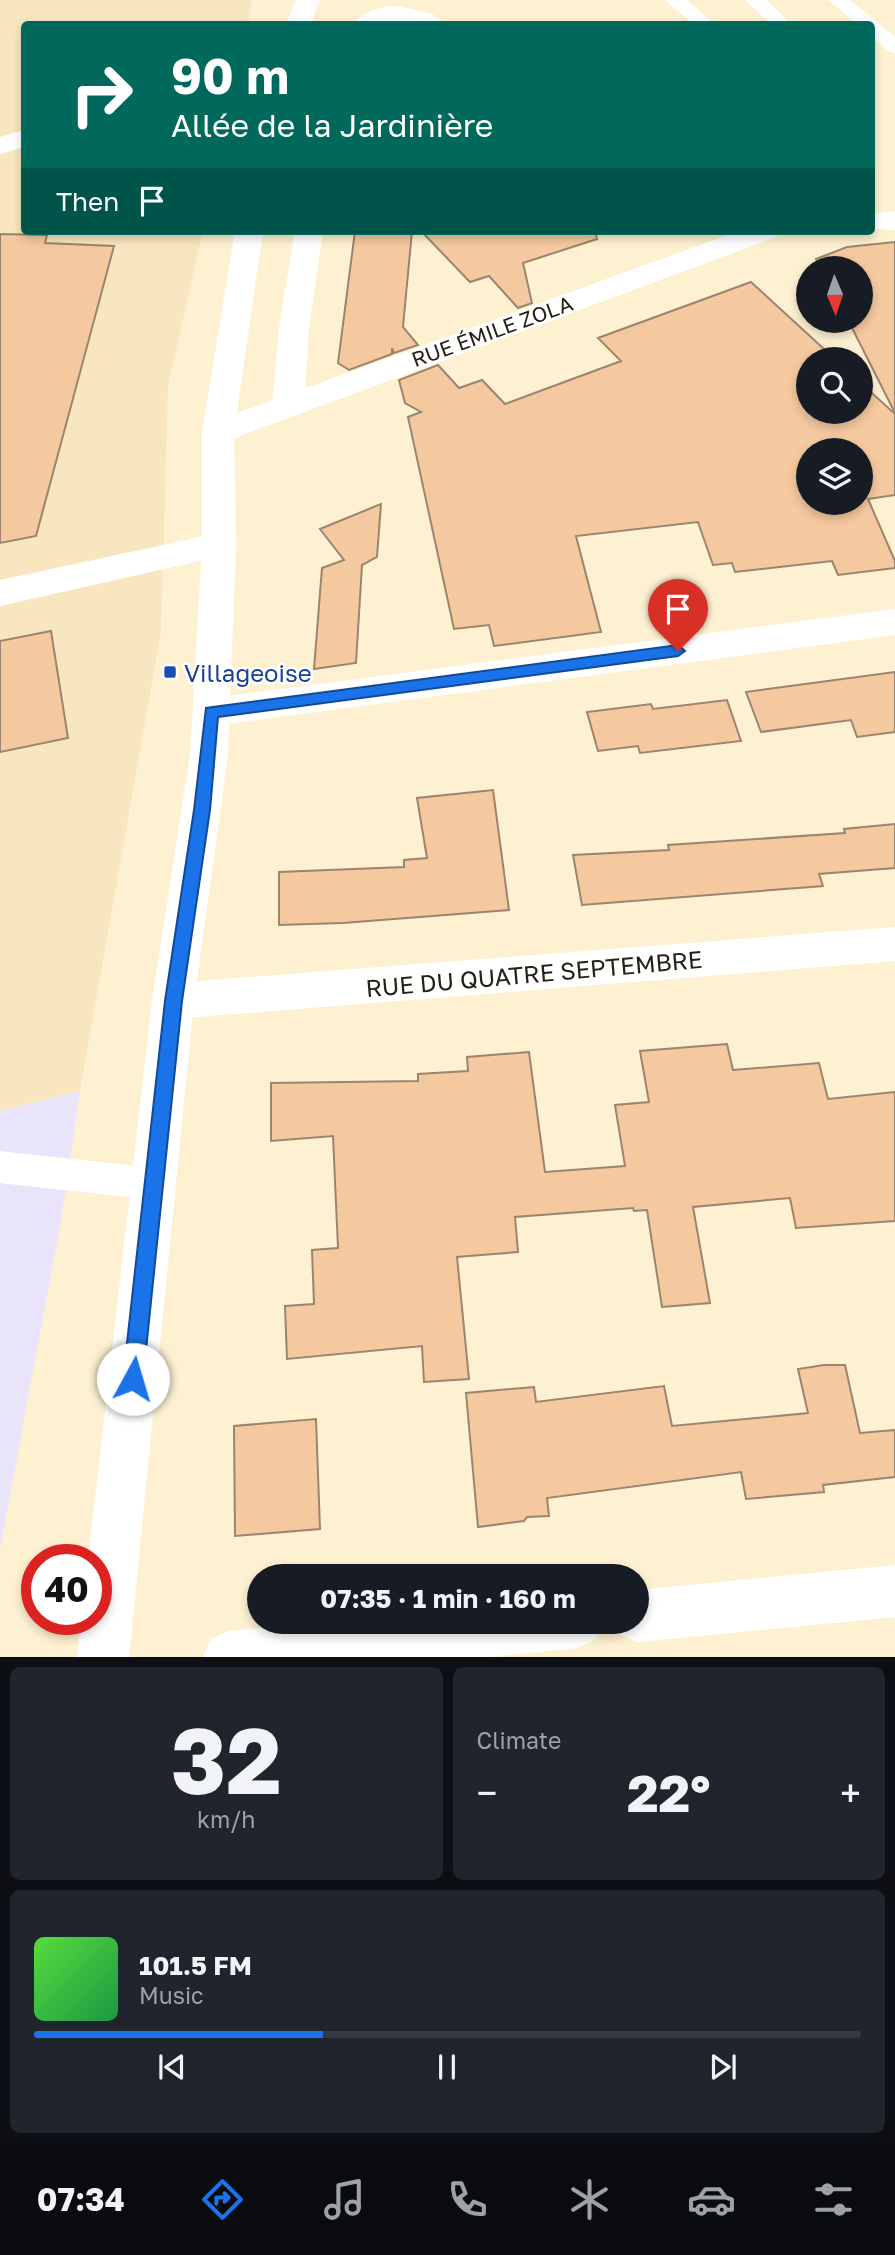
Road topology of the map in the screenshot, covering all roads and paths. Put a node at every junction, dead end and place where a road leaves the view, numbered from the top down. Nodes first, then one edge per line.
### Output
1 (308, 0) edge
2 (675, 0) edge
3 (755, 0) edge
4 (838, 0) edge
5 (300, 21) edge
6 (373, 21) edge
7 (426, 21) edge
8 (701, 21) edge
9 (779, 21) edge
10 (864, 21) edge
11 (875, 30) edge
12 (875, 46) edge
13 (895, 48) edge
14 (21, 139) edge
15 (0, 146) edge
16 (875, 221) edge
17 (895, 221) edge
18 (248, 235) edge
19 (308, 235) edge
20 (755, 235) edge
21 (288, 406) junction
22 (218, 432) junction
23 (219, 545) junction
24 (0, 593) edge
25 (895, 622) edge
26 (211, 712) junction
27 (895, 944) edge
28 (173, 1001) junction
29 (0, 1167) edge
30 (153, 1184) junction
31 (895, 1591) edge
32 (649, 1615) edge
33 (458, 1634) edge
34 (103, 1657) edge
35 (229, 1657) edge

1 - 5 street
2 - 8 lane
3 - 9 lane
4 - 10 lane
6 - 7 street
11 - 13 lane
12 - 13 lane
14 - 15 street
16 - 17 street
18 - 22 street
19 - 21 street
20 - 21 street, RUE ÉMILE ZOLA
21 - 22 street, RUE ÉMILE ZOLA
22 - 23 street
23 - 24 street
23 - 26 street
25 - 26 street
26 - 28 street
27 - 28 street, RUE DU QUATRE SEPTEMBRE
28 - 30 street
29 - 30 lane
30 - 34 street
31 - 32 street
33 - 35 street

